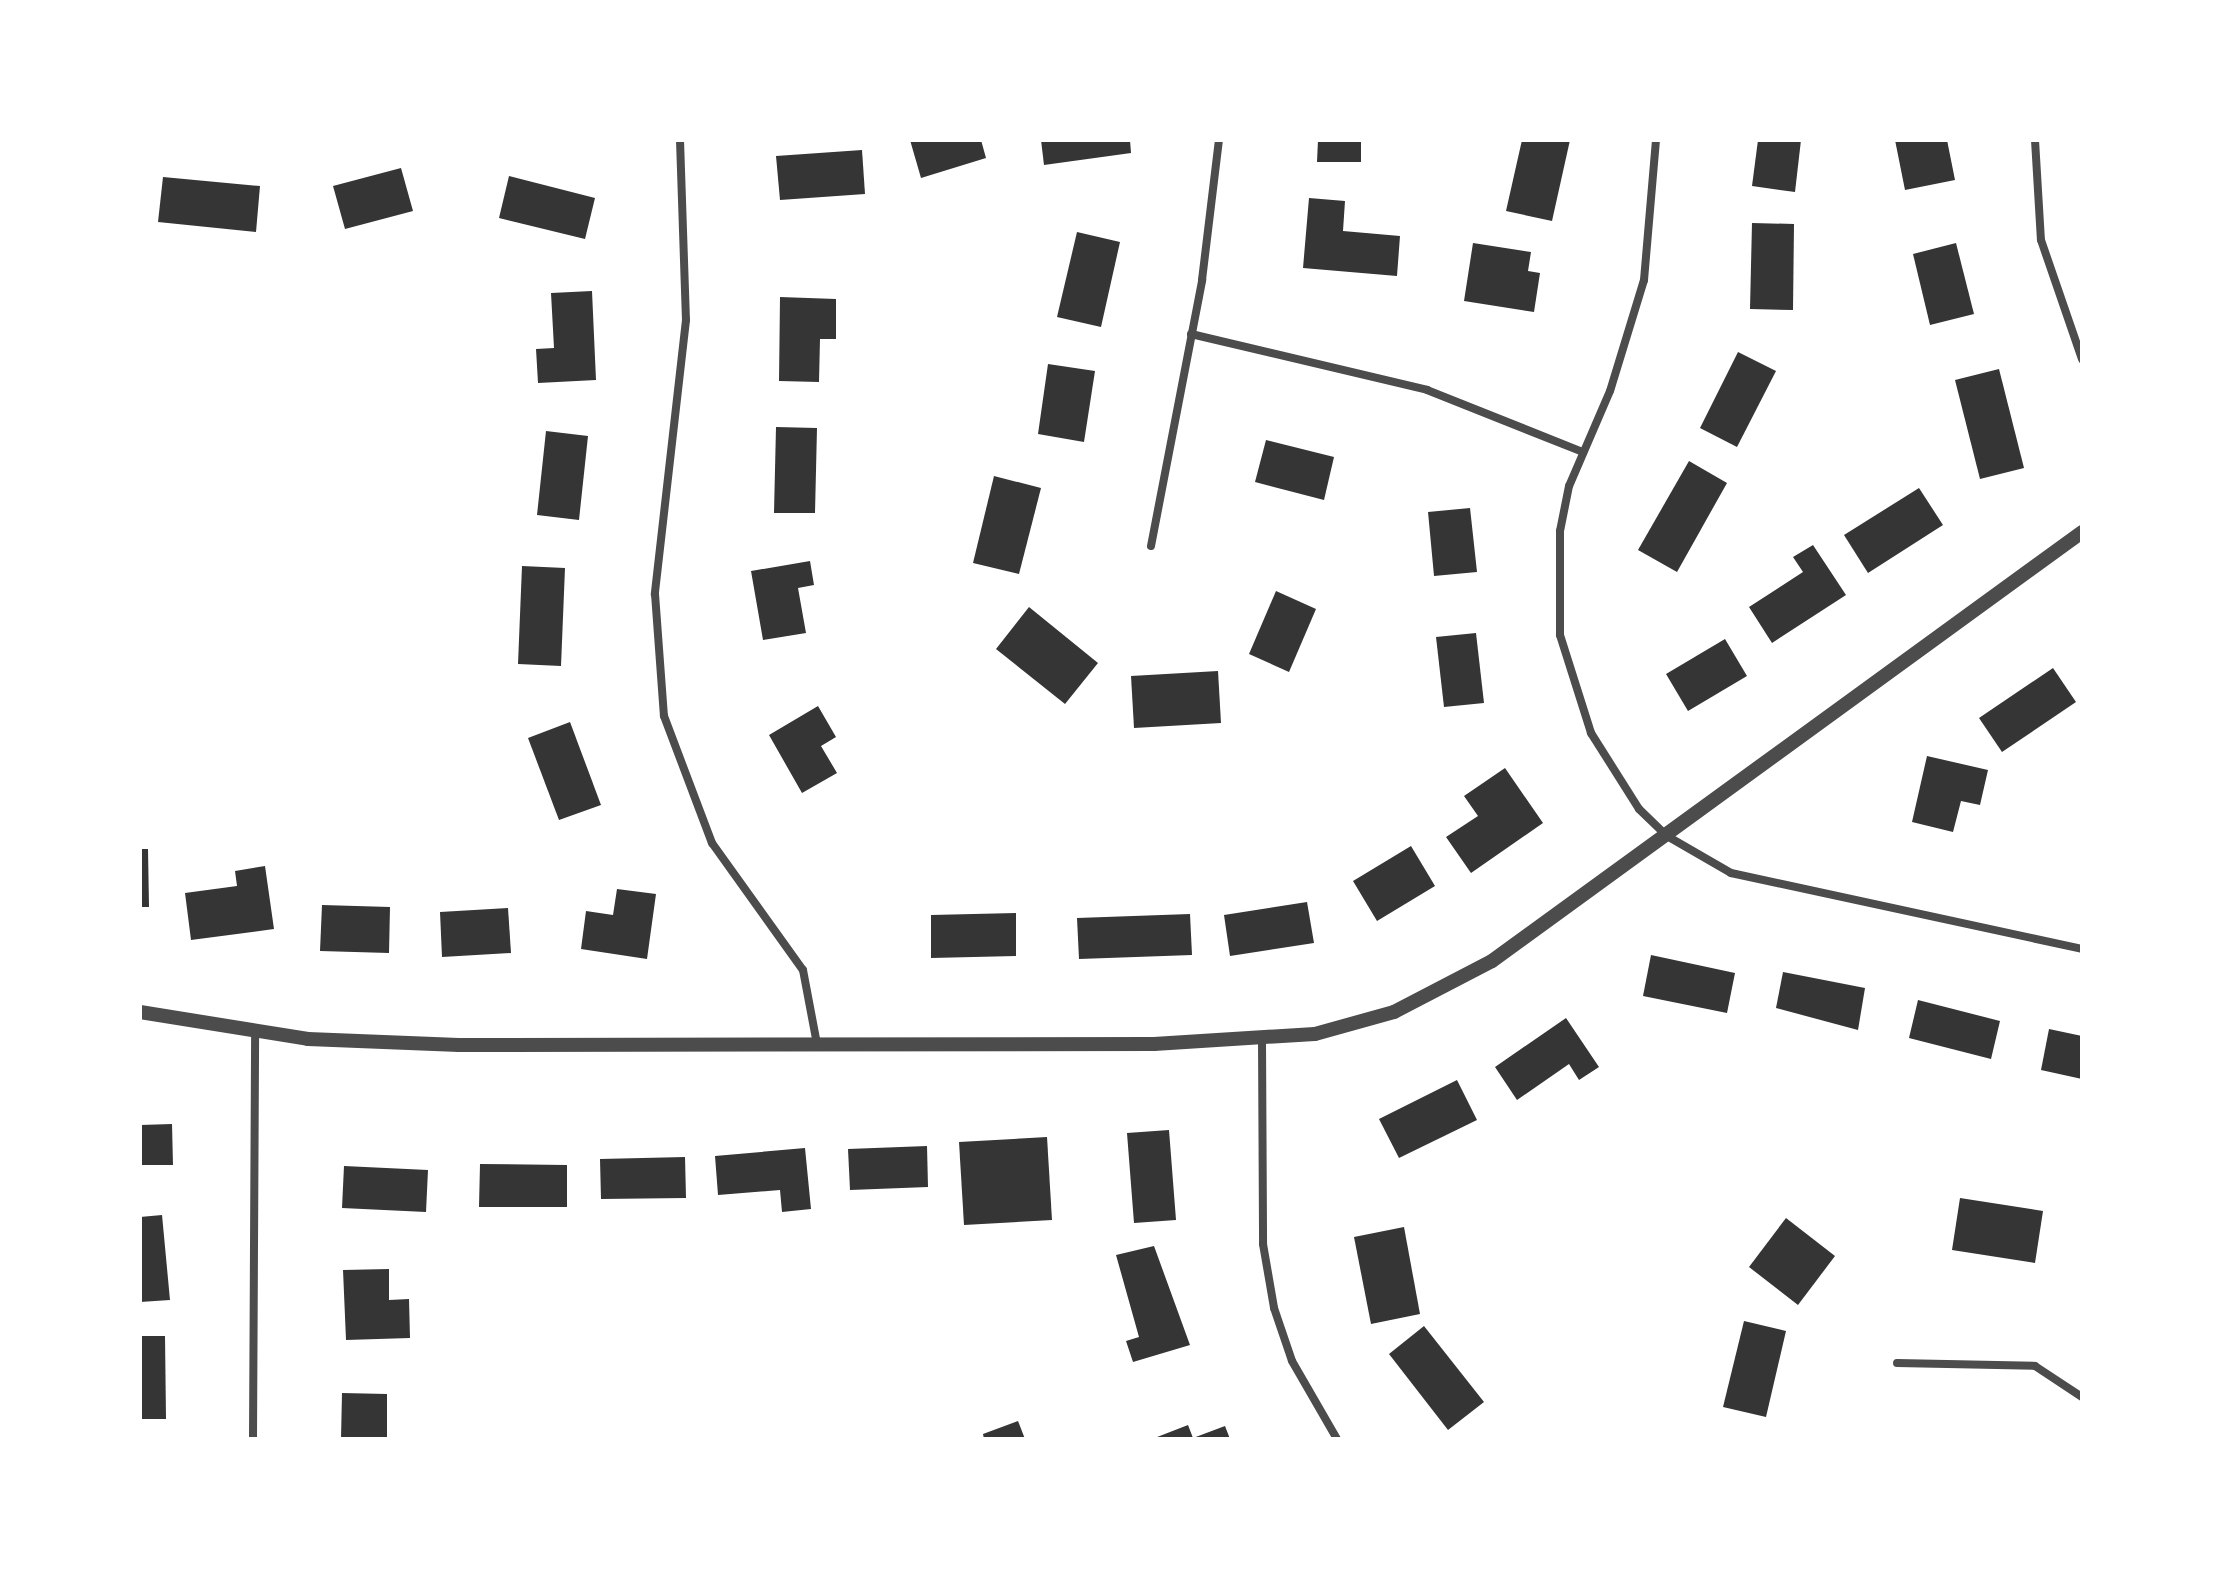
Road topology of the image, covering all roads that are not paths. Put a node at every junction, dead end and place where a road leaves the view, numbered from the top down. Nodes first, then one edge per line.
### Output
1 (680, 140) edge
2 (1219, 140) edge
3 (1656, 140) edge
4 (2035, 140) edge
5 (1191, 334) junction
6 (2082, 359) edge
7 (1583, 452) junction
8 (2082, 532) edge
9 (1151, 546) dead end
10 (1667, 836) junction
11 (2082, 949) edge
12 (140, 1012) edge
13 (255, 1032) junction
14 (1262, 1040) junction
15 (817, 1044) junction
16 (1897, 1363) dead end
17 (2082, 1397) edge
18 (253, 1439) edge
19 (1337, 1439) edge

1 - 15 street
2 - 5 street
3 - 7 street
4 - 6 street
5 - 7 street
5 - 9 street
7 - 10 street
8 - 10 street
10 - 11 street
10 - 14 street
12 - 13 street
13 - 15 street
13 - 18 street
14 - 15 street
14 - 19 street
16 - 17 street

